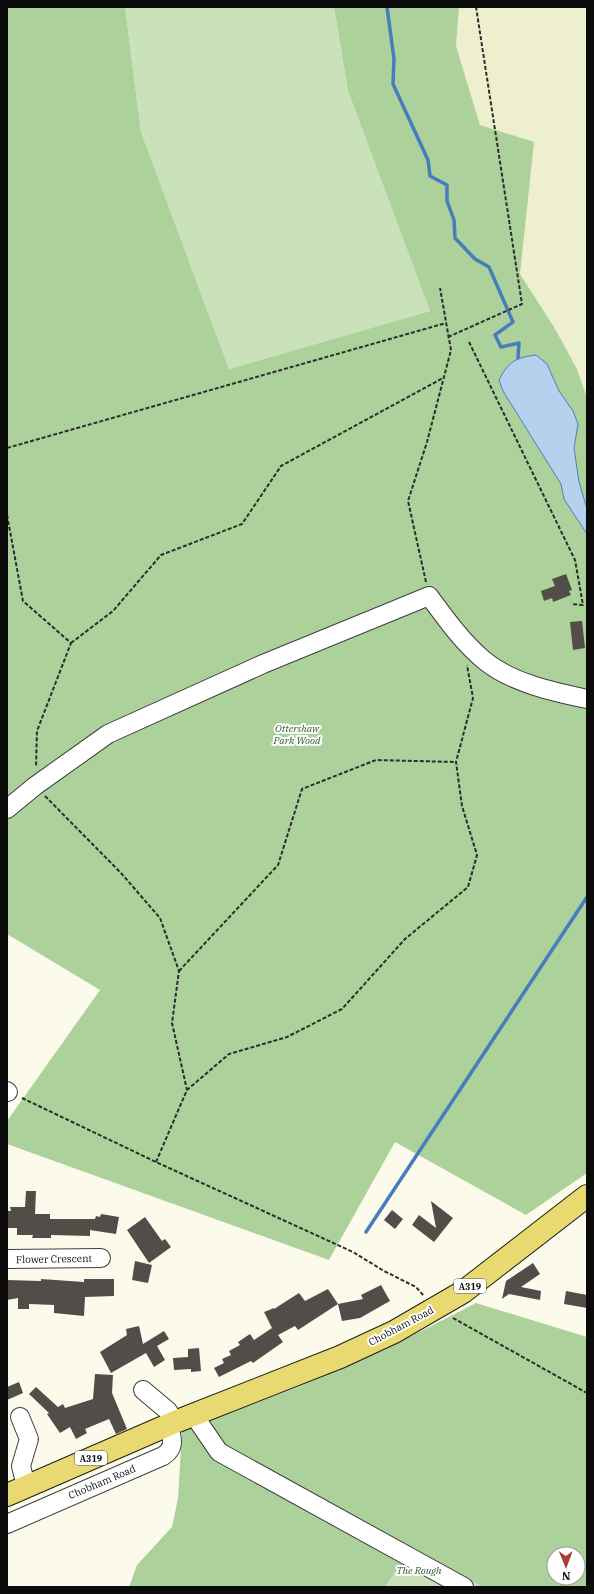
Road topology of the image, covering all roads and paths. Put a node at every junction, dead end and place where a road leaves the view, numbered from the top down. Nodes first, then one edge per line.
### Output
1 (476, 7) edge
2 (440, 288) dead end
3 (446, 323) junction
4 (448, 337) junction
5 (468, 342) dead end
6 (443, 378) junction
7 (7, 448) edge
8 (7, 515) edge
9 (430, 596) junction
10 (571, 604) dead end
11 (71, 643) junction
12 (466, 661) dead end
13 (587, 699) edge
14 (456, 762) junction
15 (35, 786) junction
16 (7, 809) edge
17 (179, 971) junction
18 (187, 1090) junction
19 (7, 1091) edge
20 (156, 1162) junction
21 (587, 1196) edge
22 (105, 1255) dead end
23 (7, 1259) edge
24 (436, 1308) junction
25 (144, 1390) dead end
26 (587, 1393) edge
27 (20, 1417) dead end
28 (179, 1420) junction
29 (17, 1491) edge
30 (7, 1524) edge
31 (464, 1587) edge

1 - 4 path
2 - 3 path
3 - 4 path
3 - 7 path
4 - 6 path
5 - 10 path
6 - 9 path
6 - 11 path
8 - 11 path
9 - 13 street
9 - 15 street
11 - 15 path
12 - 14 path
14 - 17 path
14 - 18 path
15 - 16 street
15 - 17 path
17 - 18 path
18 - 20 path
19 - 20 path
20 - 24 path
21 - 24 main road, Chobham Road / A319
22 - 23 street, Flower Crescent
24 - 26 path
24 - 28 main road, Chobham Road / A319
25 - 28 street
27 - 29 street
28 - 29 main road, Chobham Road / A319
28 - 30 street, Chobham Road
28 - 31 street

